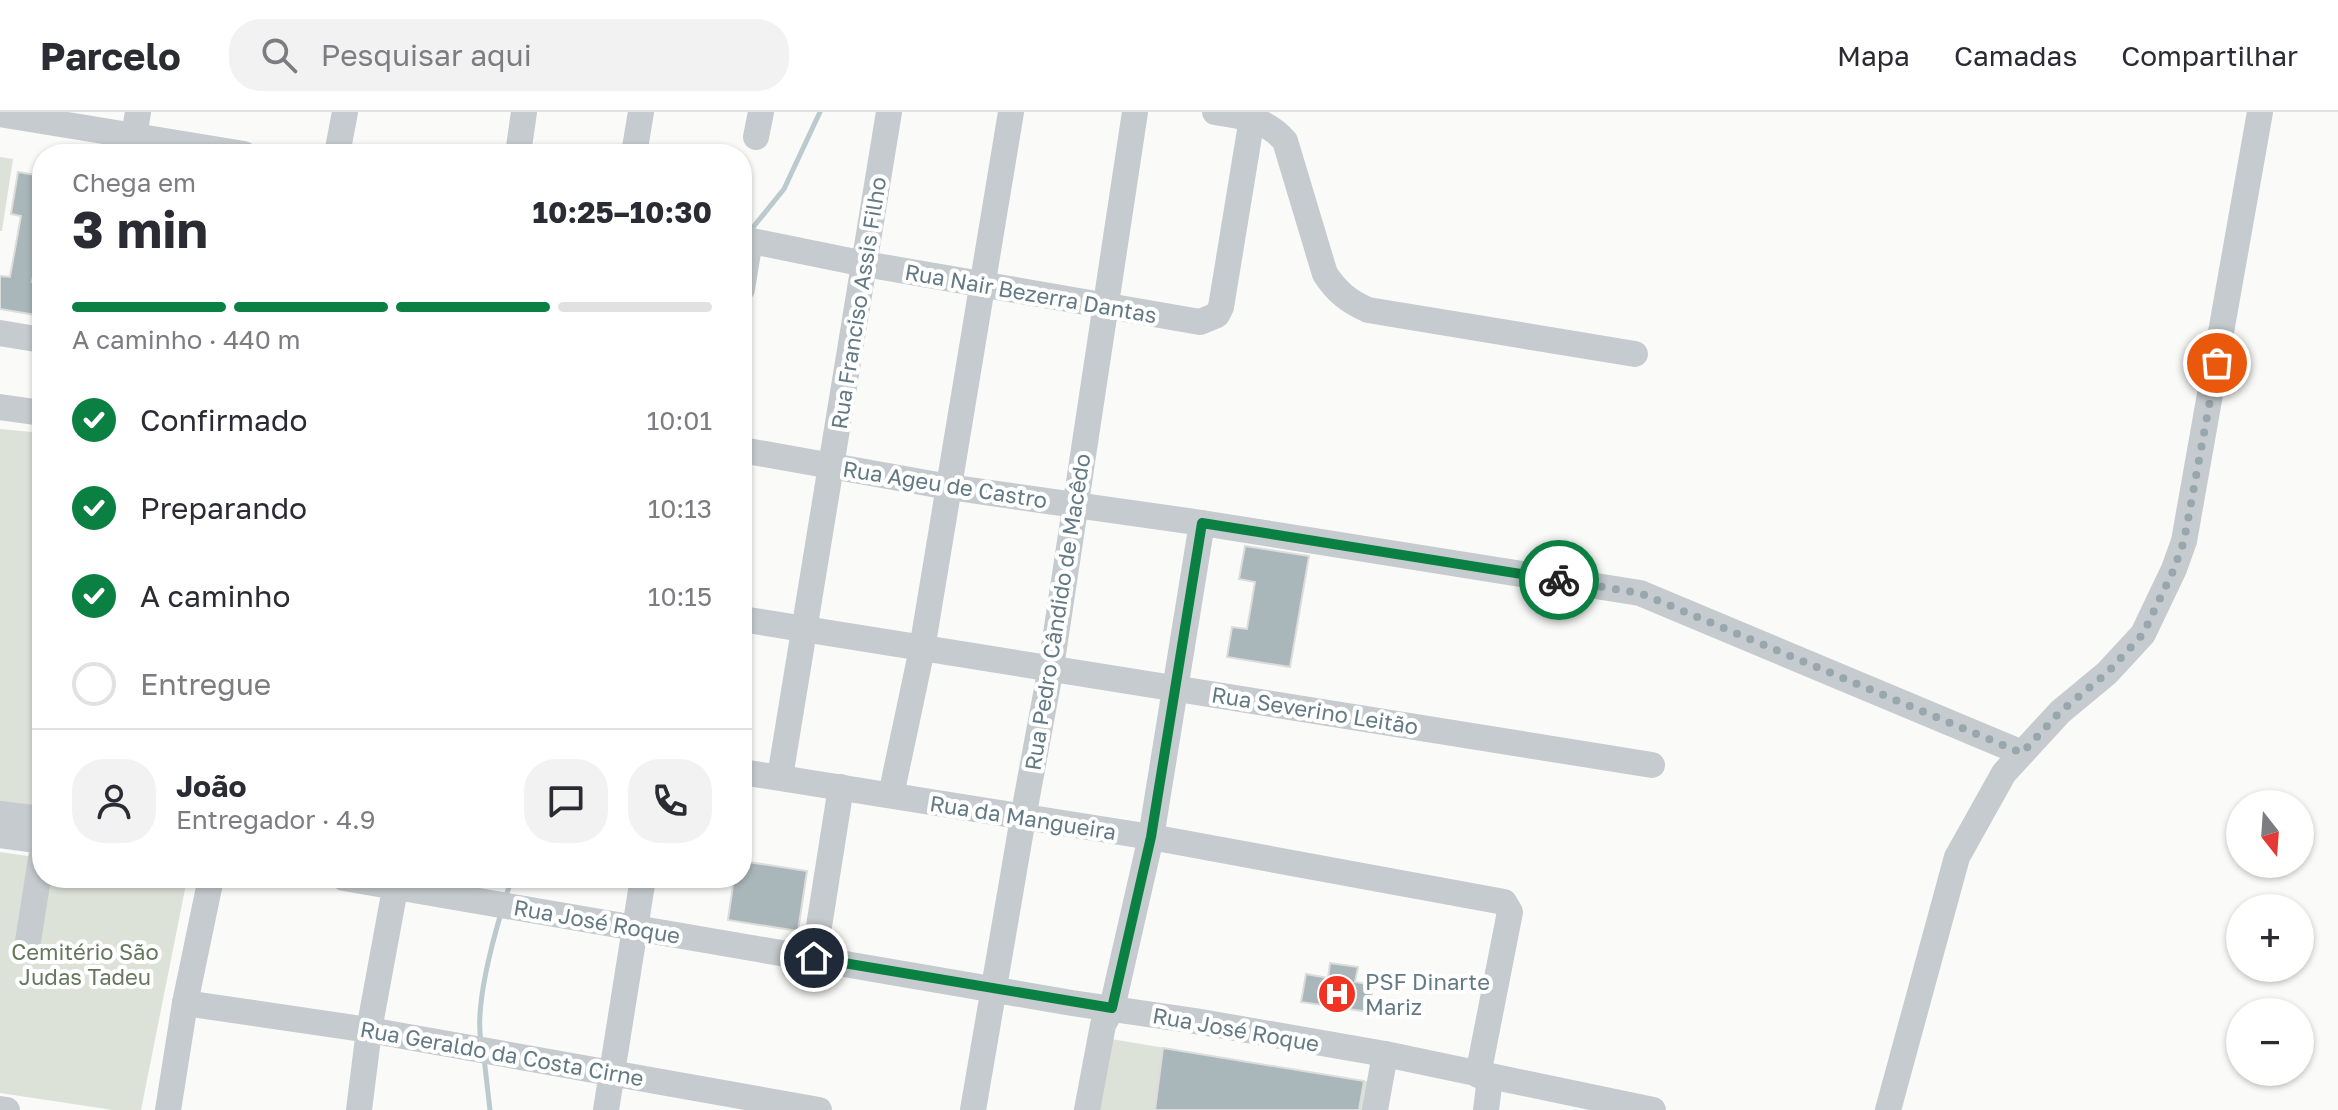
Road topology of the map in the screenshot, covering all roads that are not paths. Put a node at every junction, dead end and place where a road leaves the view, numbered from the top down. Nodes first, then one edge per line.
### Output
1 (345, 112) edge
2 (524, 112) edge
3 (641, 112) edge
4 (889, 112) edge
5 (1011, 112) edge
6 (1135, 112) edge
7 (1215, 112) edge
8 (2260, 112) edge
9 (0, 114) edge
10 (1253, 115) edge
11 (134, 134) edge
12 (189, 144) edge
13 (339, 144) edge
14 (519, 144) edge
15 (636, 144) edge
16 (752, 241) edge
17 (865, 264) junction
18 (983, 283) junction
19 (1106, 304) junction
20 (0, 333) edge
21 (32, 338) edge
22 (1635, 354) dead end
23 (0, 407) edge
24 (32, 412) edge
25 (752, 452) edge
26 (830, 467) junction
27 (949, 487) junction
28 (1076, 504) junction
29 (1202, 523) junction
30 (752, 620) edge
31 (803, 628) junction
32 (922, 649) junction
33 (1051, 667) junction
34 (1174, 688) junction
35 (2022, 753) junction
36 (1652, 765) dead end
37 (752, 773) edge
38 (780, 777) junction
39 (841, 787) junction
40 (891, 795) junction
41 (0, 814) edge
42 (32, 818) edge
43 (1023, 818) junction
44 (0, 835) edge
45 (1151, 837) junction
46 (32, 840) edge
47 (36, 888) edge
48 (209, 888) edge
49 (395, 888) edge
50 (423, 888) edge
51 (641, 888) edge
52 (635, 928) junction
53 (28, 941) dead end
54 (814, 958) junction
55 (994, 990) junction
56 (185, 1003) junction
57 (1112, 1008) junction
58 (369, 1030) junction
59 (1385, 1054) junction
60 (612, 1071) junction
61 (1484, 1077) junction
62 (0, 1109) edge
63 (7, 1110) edge
64 (168, 1110) edge
65 (359, 1110) edge
66 (606, 1110) edge
67 (819, 1110) edge
68 (973, 1110) edge
69 (1087, 1110) edge
70 (1375, 1110) edge
71 (1486, 1110) edge
72 (1653, 1110) edge
73 (1888, 1110) edge

1 - 13 street
2 - 14 street
3 - 15 street
4 - 17 street, Rua Franciso Assis Filho
5 - 18 street
6 - 19 street, Rua Pedro Cândido de Macêdo
7 - 10 street
8 - 35 street
9 - 11 street
10 - 19 street, Rua Nair Bezerra Dantas
10 - 22 street
11 - 12 street
16 - 17 street, Rua Nair Bezerra Dantas
17 - 18 street, Rua Nair Bezerra Dantas
17 - 26 street, Rua Franciso Assis Filho
18 - 19 street, Rua Nair Bezerra Dantas
18 - 27 street
19 - 28 street, Rua Pedro Cândido de Macêdo
20 - 21 street
23 - 24 street
25 - 26 street, Rua Ageu de Castro
26 - 27 street, Rua Ageu de Castro
26 - 31 street, Rua Franciso Assis Filho
27 - 28 street, Rua Ageu de Castro
27 - 32 street
28 - 29 street, Rua Ageu de Castro
28 - 33 street, Rua Pedro Cândido de Macêdo
29 - 34 street
29 - 35 street, Rua Ageu de Castro
30 - 31 street, Rua Severino Leitão
31 - 32 street, Rua Severino Leitão
31 - 38 street, Rua Franciso Assis Filho
32 - 33 street, Rua Severino Leitão
32 - 40 street
33 - 34 street, Rua Severino Leitão
33 - 43 street, Rua Pedro Cândido de Macêdo
34 - 36 street, Rua Severino Leitão
34 - 45 street
35 - 73 street
37 - 38 street, Rua da Mangueira
38 - 39 street, Rua da Mangueira
39 - 40 street, Rua da Mangueira
39 - 54 street
40 - 43 street, Rua da Mangueira
41 - 42 street
43 - 45 street, Rua da Mangueira
43 - 55 street, Rua Pedro Cândido de Macêdo
44 - 46 street
45 - 57 street
45 - 61 street, Rua da Mangueira
47 - 53 street
48 - 56 street
49 - 58 street
50 - 52 street, Rua José Roque
51 - 52 street
52 - 54 street, Rua José Roque
52 - 60 street
54 - 55 street, Rua José Roque
55 - 57 street, Rua José Roque
55 - 68 street, Rua Pedro Cândido de Macêdo
56 - 58 street, Rua Geraldo da Costa Cirne
56 - 64 street
57 - 59 street, Rua José Roque
57 - 69 street
58 - 60 street, Rua Geraldo da Costa Cirne
58 - 65 street
59 - 61 street, Rua José Roque
59 - 70 street
60 - 66 street
60 - 67 street, Rua Geraldo da Costa Cirne
61 - 71 street
61 - 72 street, Rua José Roque
62 - 63 street

